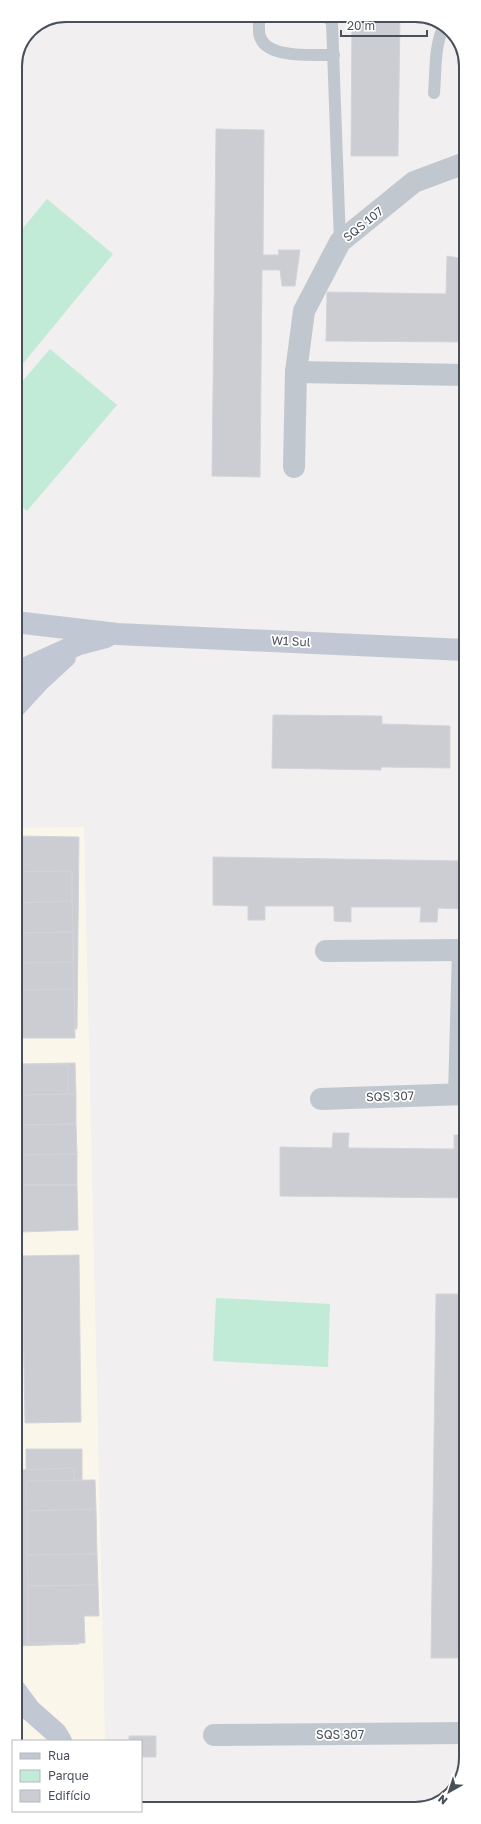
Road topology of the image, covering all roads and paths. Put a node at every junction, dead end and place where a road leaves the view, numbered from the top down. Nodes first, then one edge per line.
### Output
1 (259, 22) edge
2 (331, 22) edge
3 (441, 31) edge
4 (334, 55) junction
5 (434, 93) dead end
6 (459, 165) edge
7 (340, 242) junction
8 (296, 372) junction
9 (459, 375) edge
10 (294, 467) dead end
11 (22, 623) edge
12 (117, 634) junction
13 (79, 644) junction
14 (459, 650) edge
15 (22, 670) edge
16 (22, 699) edge
17 (459, 950) edge
18 (326, 951) dead end
19 (459, 1094) edge
20 (321, 1099) dead end
21 (23, 1710) edge
22 (459, 1733) edge
23 (214, 1735) dead end
24 (60, 1740) edge

1 - 4 lane
2 - 4 lane
3 - 5 lane
4 - 7 lane
6 - 7 street, SQS 107
7 - 8 street, SQS 107
8 - 9 street
8 - 10 street, SQS 107
11 - 12 street, W1 Sul
12 - 13 street, W1 Sul
12 - 14 street, W1 Sul
13 - 15 street, W1 Sul
13 - 16 street
17 - 18 street, SQS 307
19 - 20 street, SQS 307
21 - 24 street
22 - 23 street, SQS 307

